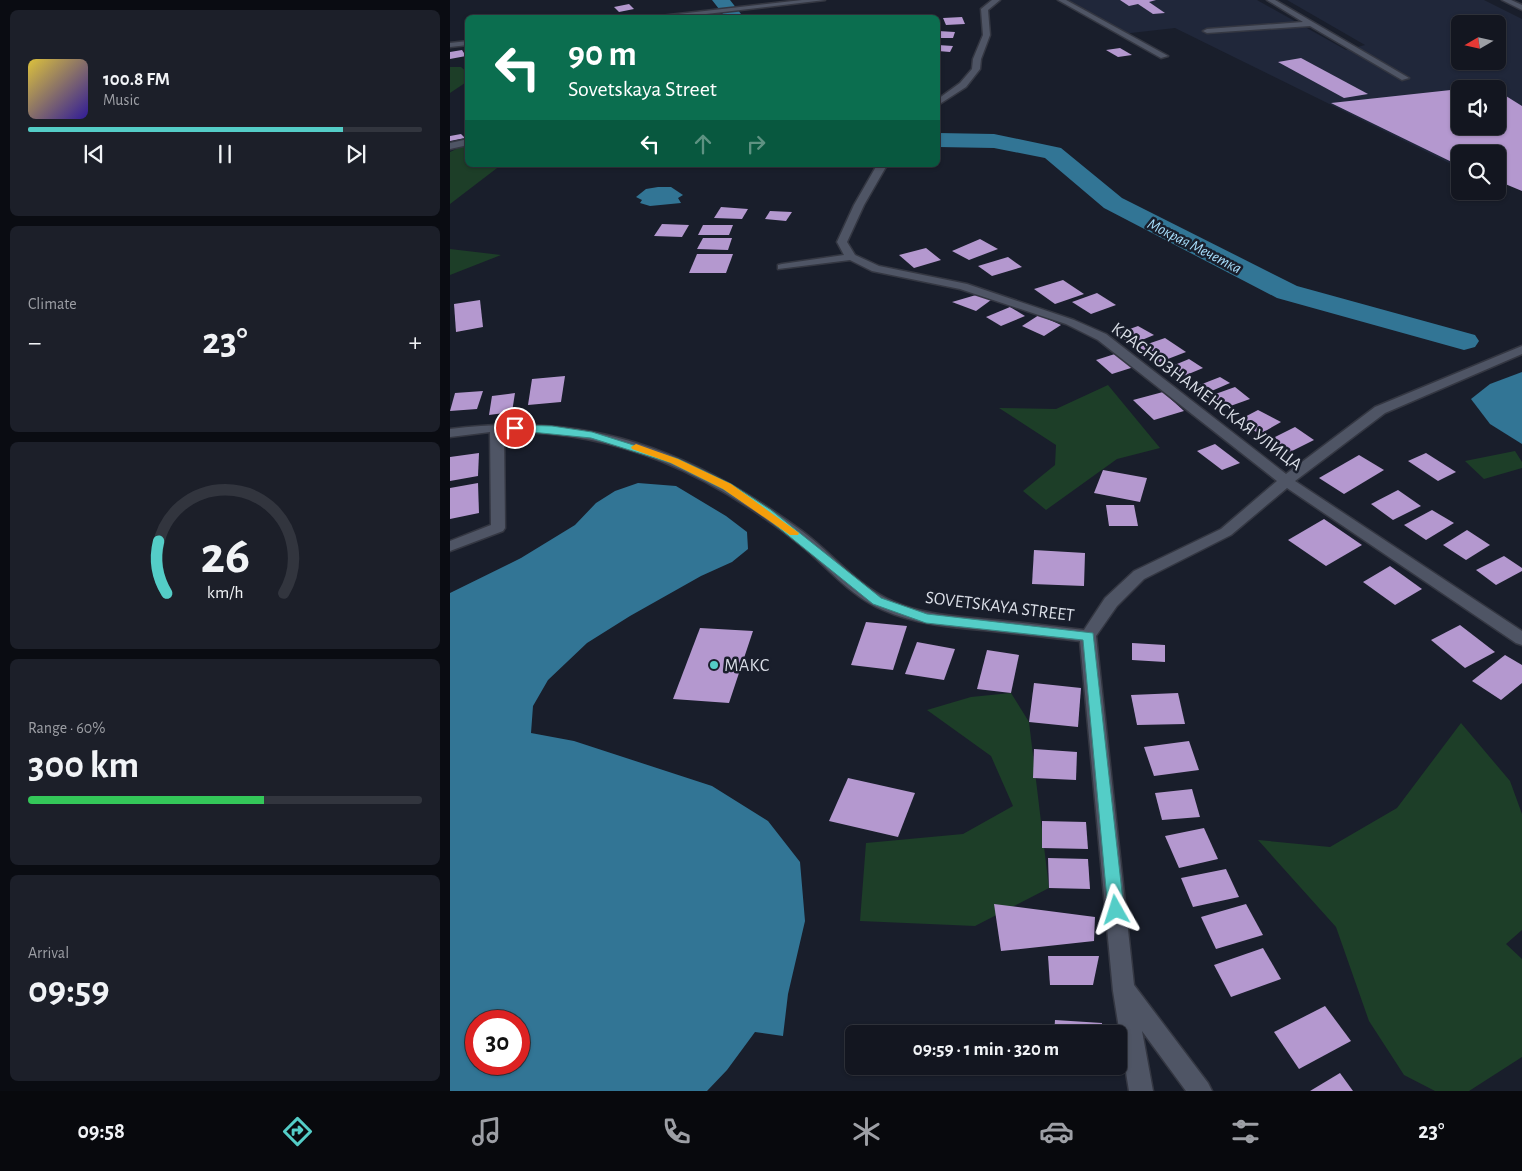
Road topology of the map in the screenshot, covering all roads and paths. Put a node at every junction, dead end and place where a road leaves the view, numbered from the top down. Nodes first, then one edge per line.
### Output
1 (822, 0) edge
2 (997, 0) edge
3 (1061, 0) edge
4 (1270, 0) edge
5 (1506, 0) edge
6 (1522, 8) edge
7 (673, 15) edge
8 (1310, 24) junction
9 (1207, 31) dead end
10 (465, 43) edge
11 (450, 45) edge
12 (1164, 56) dead end
13 (1405, 78) dead end
14 (940, 102) edge
15 (465, 143) edge
16 (450, 146) edge
17 (881, 167) edge
18 (851, 257) junction
19 (782, 267) dead end
20 (1522, 350) edge
21 (496, 427) junction
22 (450, 433) edge
23 (1286, 481) junction
24 (450, 546) edge
25 (1088, 636) junction
26 (1522, 639) edge
27 (1124, 989) junction
28 (1141, 1091) edge
29 (1200, 1091) edge

1 - 7 street
2 - 14 street
3 - 12 street
4 - 8 street
5 - 6 street
8 - 9 street
8 - 13 street
10 - 11 street
15 - 16 street
17 - 18 street
18 - 19 street
18 - 23 street, КРАСНОЗНАМЕНСКАЯ УЛИЦА
20 - 23 street
21 - 22 street, SOVETSKAYA STREET
21 - 24 street
21 - 25 street, SOVETSKAYA STREET
23 - 25 street
23 - 26 street, КРАСНОЗНАМЕНСКАЯ УЛИЦА
25 - 27 street
27 - 28 street
27 - 29 street

